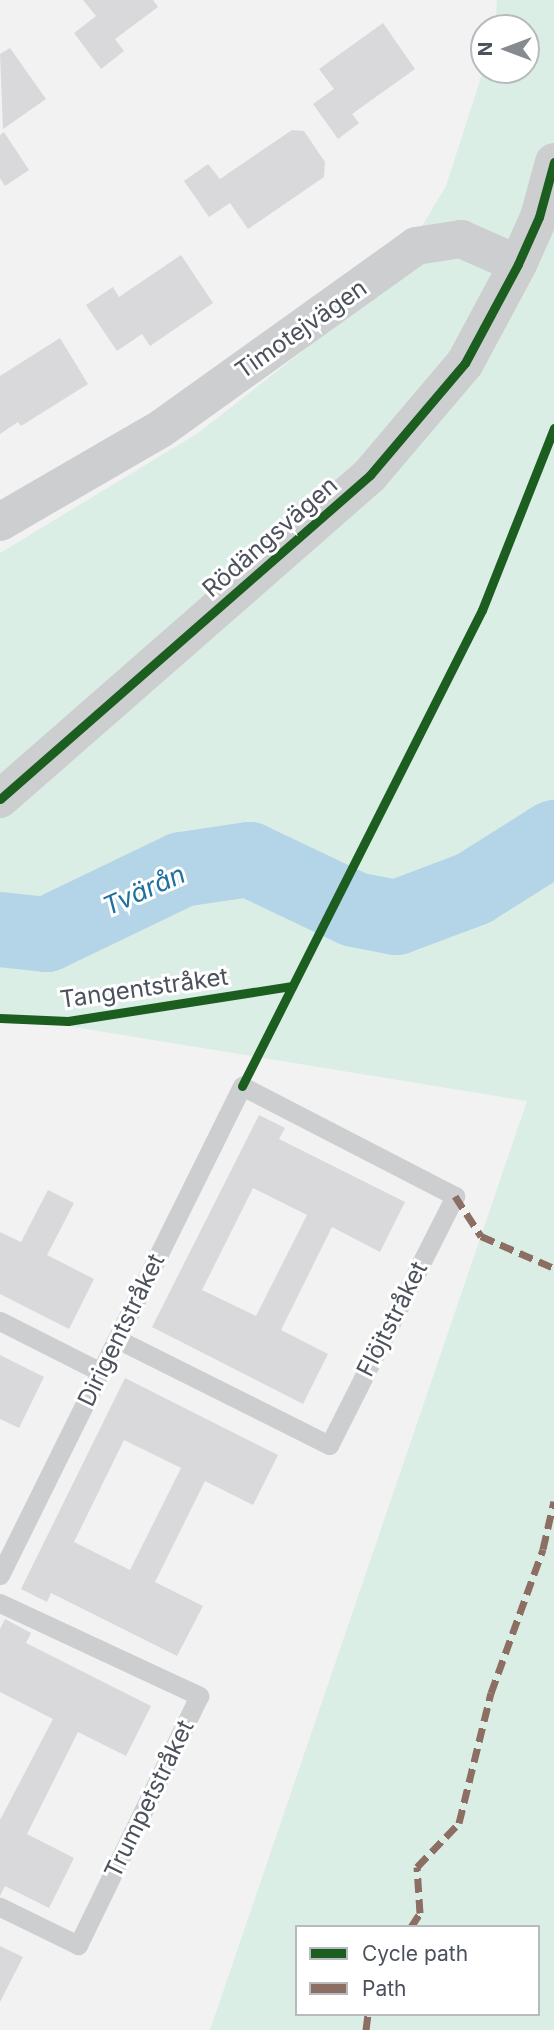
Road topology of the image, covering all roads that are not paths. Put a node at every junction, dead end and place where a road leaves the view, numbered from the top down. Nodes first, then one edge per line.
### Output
1 (554, 162) edge
2 (518, 264) junction
3 (0, 522) edge
4 (0, 799) edge
5 (242, 1086) joint
6 (0, 1321) edge
7 (117, 1339) junction
8 (101, 1372) junction
9 (0, 1575) edge
10 (0, 1602) edge
11 (0, 1907) edge

1 - 2 street
2 - 3 street, Timotejvägen
2 - 4 street, Rödängsvägen
5 - 7 lane, Dirigentstråket
5 - 7 lane, Flöjtstråket
6 - 8 lane
7 - 8 lane, Dirigentstråket
8 - 9 lane, Dirigentstråket
10 - 11 lane, Trumpetstråket

